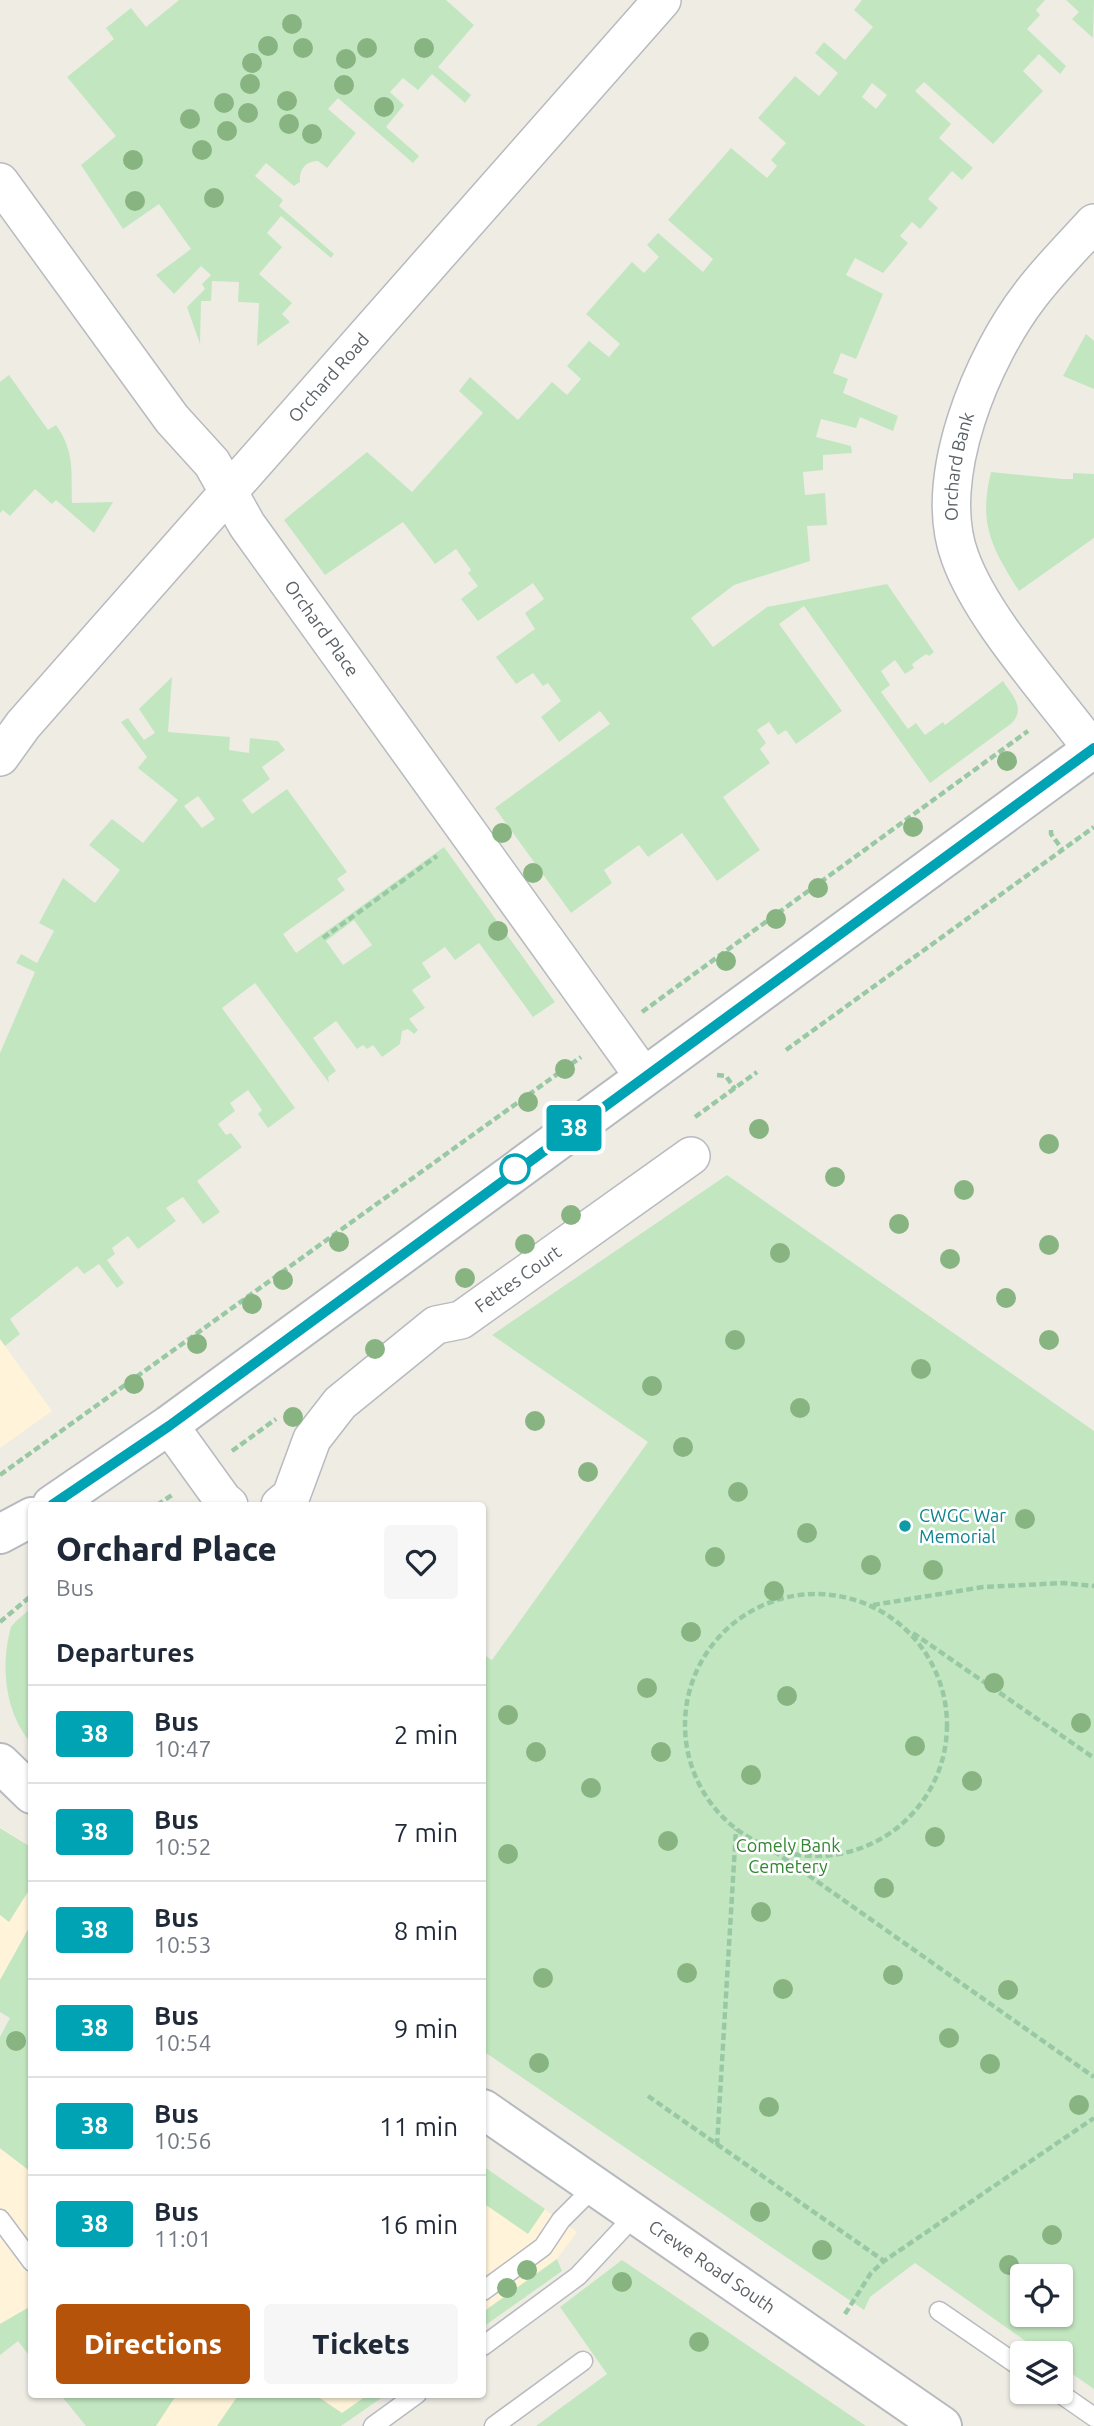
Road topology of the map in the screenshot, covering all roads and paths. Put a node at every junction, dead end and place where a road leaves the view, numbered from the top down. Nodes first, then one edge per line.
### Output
1 (662, 0) edge
2 (0, 181) edge
3 (1094, 223) edge
4 (229, 494) junction
5 (1029, 730) dead end
6 (1093, 749) edge
7 (0, 757) edge
8 (1094, 827) edge
9 (469, 833) junction
10 (323, 938) dead end
11 (638, 1014) dead end
12 (786, 1050) dead end
13 (586, 1053) dead end
14 (644, 1077) junction
15 (691, 1156) dead end
16 (169, 1426) junction
17 (0, 1475) edge
18 (56, 1502) edge
19 (225, 1502) edge
20 (284, 1502) edge
21 (28, 1519) edge
22 (0, 1534) edge
23 (1094, 1586) edge
24 (28, 1598) edge
25 (872, 1605) junction
26 (0, 1622) edge
27 (903, 1626) junction
28 (1094, 1758) edge
29 (1, 1767) edge
30 (28, 1791) edge
31 (736, 1829) junction
32 (769, 1848) junction
33 (1094, 2077) edge
34 (648, 2096) dead end
35 (486, 2111) edge
36 (1094, 2118) edge
37 (717, 2145) junction
38 (594, 2187) junction
39 (636, 2214) junction
40 (0, 2219) edge
41 (28, 2257) edge
42 (884, 2261) junction
43 (486, 2289) edge
44 (939, 2311) dead end
45 (486, 2344) edge
46 (822, 2346) junction
47 (1010, 2360) edge
48 (583, 2361) dead end
49 (412, 2398) edge
50 (1073, 2402) edge
51 (1094, 2417) edge
52 (373, 2426) edge
53 (494, 2426) edge
54 (942, 2426) edge

1 - 4 street, Orchard Road
2 - 4 street, Orchard Place
3 - 6 street, Orchard Bank
4 - 7 street, Orchard Road
4 - 9 street, Orchard Place
5 - 11 path
6 - 14 main road
8 - 12 path
9 - 10 path
9 - 14 street, Orchard Place
13 - 17 path
14 - 16 main road
15 - 20 street, Fettes Court
16 - 18 main road
16 - 19 street
21 - 22 main road
23 - 25 path
24 - 26 path
25 - 27 path
25 - 31 path
27 - 28 path
27 - 32 path
29 - 30 main road
31 - 32 path
31 - 37 path
32 - 33 path
34 - 37 path
35 - 38 main road, Crewe Road South
36 - 42 path
37 - 42 path
38 - 39 main road, Crewe Road South
38 - 43 lane
39 - 45 lane
39 - 46 main road, Crewe Road South
40 - 41 lane
42 - 46 path
44 - 47 lane
46 - 54 main road, Crewe Road South
48 - 53 lane
49 - 52 lane
50 - 51 lane

